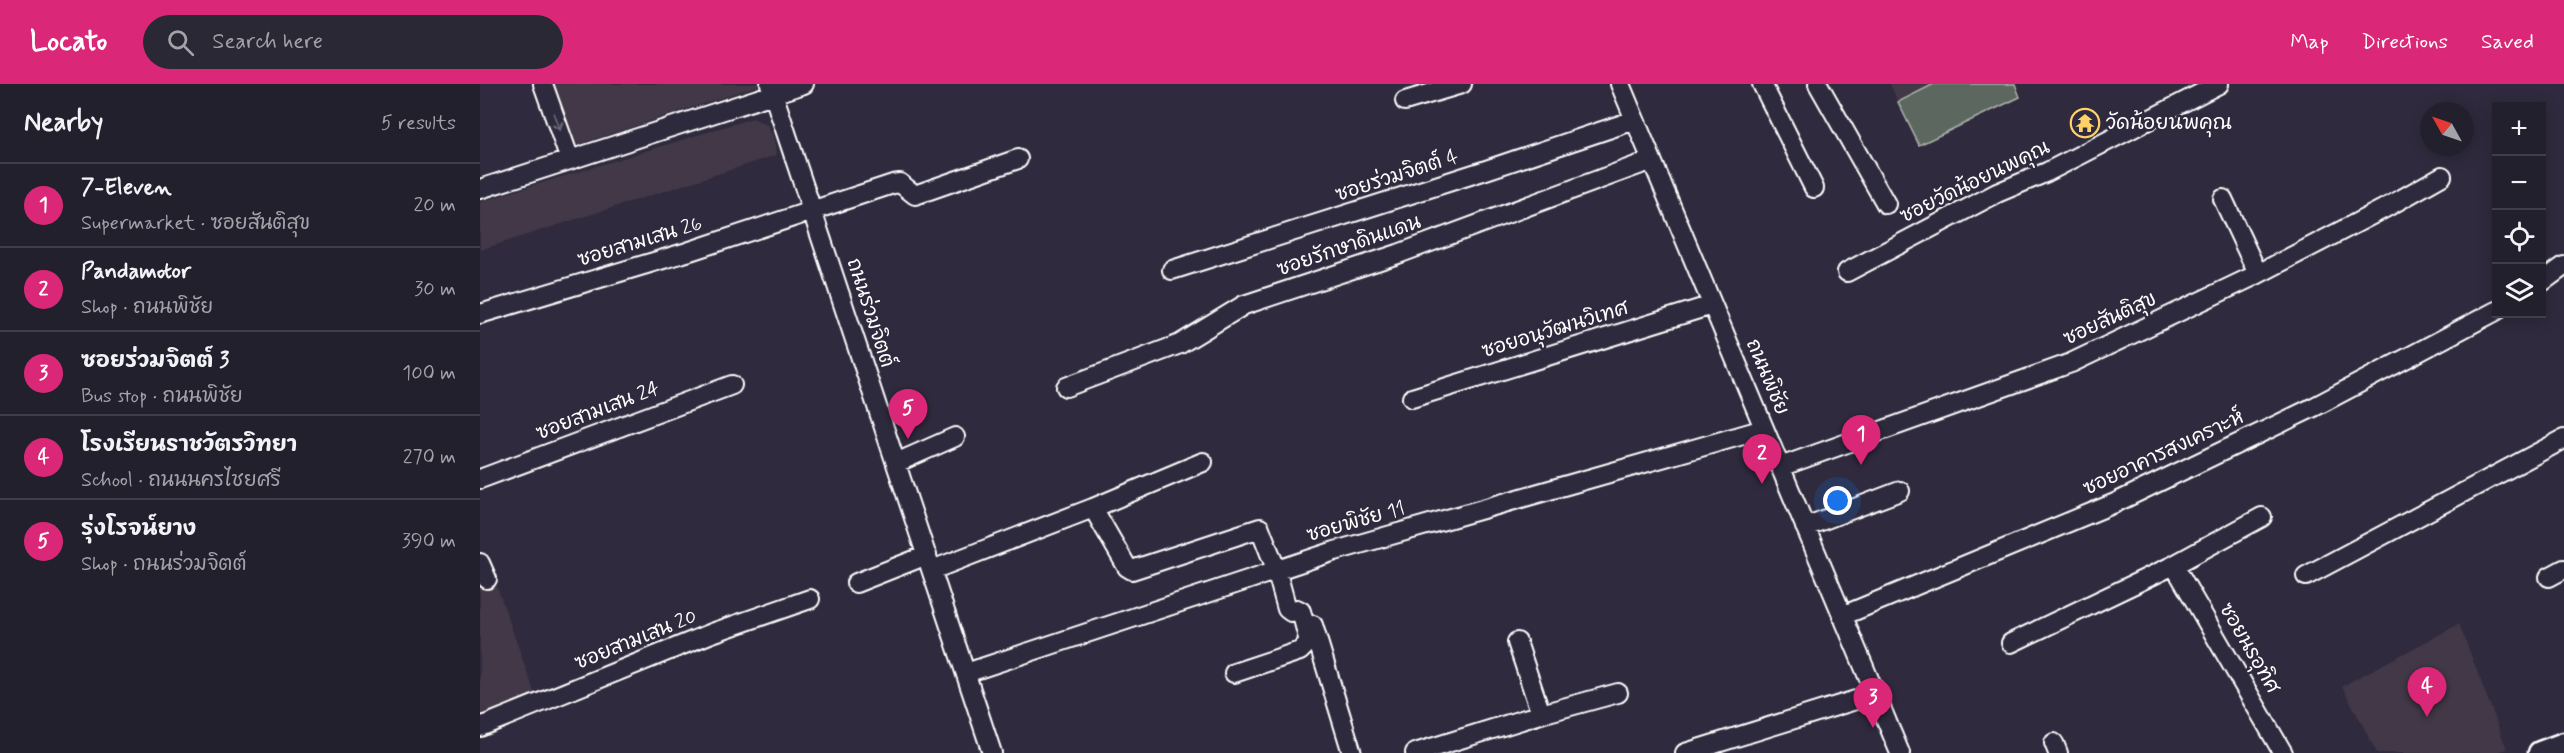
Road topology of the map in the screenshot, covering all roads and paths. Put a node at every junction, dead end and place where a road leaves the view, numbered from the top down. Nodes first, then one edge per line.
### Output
1 (543, 84) edge
2 (804, 84) edge
3 (1462, 84) edge
4 (1621, 84) edge
5 (1762, 84) edge
6 (1818, 84) edge
7 (2219, 84) edge
8 (772, 89) edge
9 (1405, 101) dead end
10 (1635, 120) junction
11 (1018, 159) dead end
12 (570, 160) junction
13 (1652, 160) junction
14 (2442, 176) dead end
15 (1814, 188) dead end
16 (480, 189) edge
17 (2223, 199) dead end
18 (1886, 204) dead end
19 (813, 212) junction
20 (2564, 266) edge
21 (1172, 270) dead end
22 (1847, 272) dead end
23 (2258, 274) junction
24 (2546, 279) edge
25 (1712, 305) junction
26 (2492, 313) edge
27 (480, 314) edge
28 (732, 384) dead end
29 (1066, 387) dead end
30 (1412, 398) dead end
31 (1764, 429) junction
32 (955, 437) dead end
33 (2564, 439) edge
34 (1203, 462) dead end
35 (896, 464) junction
36 (1780, 467) junction
37 (480, 479) edge
38 (1900, 491) dead end
39 (1093, 508) junction
40 (2262, 517) dead end
41 (1805, 526) junction
42 (929, 563) junction
43 (2174, 565) junction
44 (1276, 569) junction
45 (2306, 576) dead end
46 (856, 582) dead end
47 (810, 599) dead end
48 (1842, 616) junction
49 (1304, 619) junction
50 (1517, 642) dead end
51 (2011, 643) dead end
52 (966, 673) junction
53 (1234, 673) dead end
54 (1618, 693) dead end
55 (1875, 694) junction
56 (1541, 714) junction
57 (480, 727) edge
58 (2564, 744) edge
59 (992, 753) edge
60 (1352, 753) edge
61 (1415, 753) edge
62 (1685, 753) edge
63 (1900, 753) edge
64 (2283, 753) edge
65 (2540, 753) edge

1 -> 12 street
2 - 8 street
3 - 9 street
4 - 10 street, ถนนพิชัย
5 - 15 street
6 - 18 street
7 - 22 street, ซอยวัดน้อยนพคุณ
8 - 12 street
8 - 19 street, ถนนร่วมจิตต์
10 - 13 street, ถนนพิชัย
10 - 21 street, ซอยร่วมจิตต์ 4
11 - 19 street, ซอยสามเสน 26
12 - 16 street
13 - 25 street, ถนนพิชัย
13 - 29 street, ซอยรักษาดินแดน
14 - 23 street, ซอยสันติสุข
17 - 23 street
19 - 27 street, ซอยสามเสน 26
19 - 35 street, ถนนร่วมจิตต์
20 - 24 street
23 - 36 street, ซอยสันติสุข
25 - 30 street, ซอยอนุวัฒนวิเทศ
25 - 31 street, ถนนพิชัย
26 - 48 street, ซอยอาคารสงเคราะห์
28 - 37 street, ซอยสามเสน 24
31 - 36 street, ถนนพิชัย
31 - 44 street, ซอยพิชัย 11
32 - 35 street
33 - 45 street
34 - 39 street
35 - 42 street, ถนนร่วมจิตต์
36 - 41 street, ถนนพิชัย
38 - 41 street
39 - 42 street
39 - 44 street
40 - 43 street
41 - 48 street, ถนนพิชัย
42 - 46 street
42 - 52 street, ถนนร่วมจิตต์
43 - 51 street
43 - 64 street, ซอยนรอุทิศ
44 - 49 street
44 - 52 street, ซอยพิชัย 11
47 - 57 street, ซอยสามเสน 20
48 - 55 street, ถนนพิชัย
49 - 53 street
49 - 60 street
50 - 56 street
52 - 59 street, ถนนร่วมจิตต์
54 - 56 street
55 - 62 street
55 - 63 street, ถนนพิชัย
56 - 61 street
58 - 65 main road

